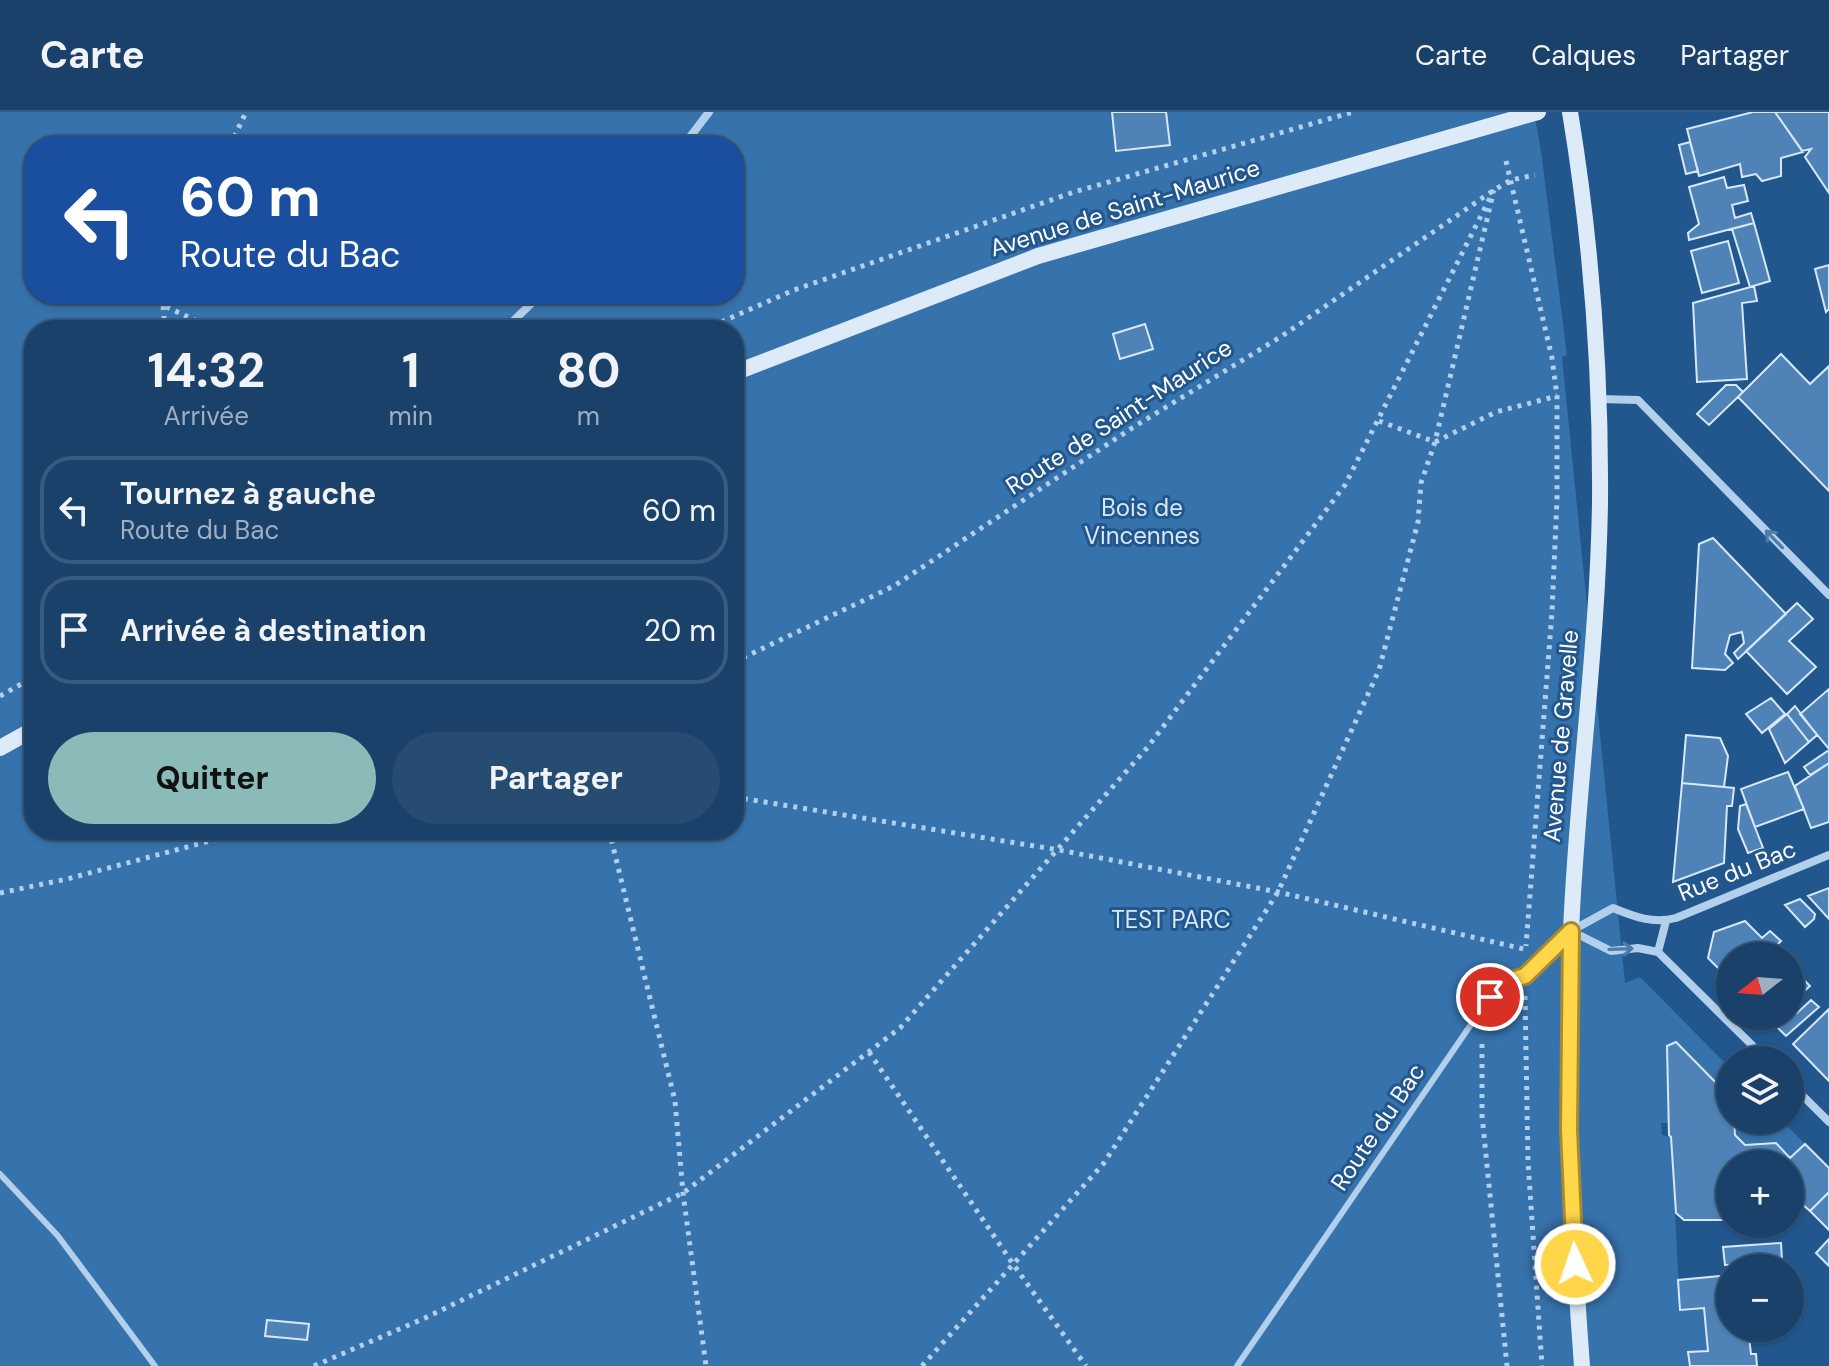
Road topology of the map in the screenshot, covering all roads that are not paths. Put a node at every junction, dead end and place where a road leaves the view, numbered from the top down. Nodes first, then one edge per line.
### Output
1 (709, 112) edge
2 (1538, 112) edge
3 (1570, 112) edge
4 (691, 136) edge
5 (531, 304) edge
6 (514, 320) edge
7 (744, 369) edge
8 (1599, 399) junction
9 (1829, 595) edge
10 (24, 735) edge
11 (0, 748) edge
12 (1829, 855) edge
13 (1666, 921) junction
14 (1571, 931) junction
15 (1658, 952) junction
16 (1753, 1046) edge
17 (1804, 1097) edge
18 (1829, 1122) edge
19 (0, 1174) edge
20 (155, 1366) edge
21 (1237, 1366) edge
22 (1582, 1366) edge

1 - 4 street
2 - 7 street, Avenue de Saint-Maurice
3 - 8 street, Avenue de Gravelle
5 - 6 street
9 -> 8 street
8 - 14 street, Avenue de Gravelle
10 - 11 street
12 - 13 street, Rue du Bac
13 - 14 street, Rue du Bac
13 - 15 street
14 -> 15 street
14 - 21 lane, Route du Bac
14 - 22 street, Avenue de Gravelle
15 - 16 street
17 - 18 street
19 - 20 lane

